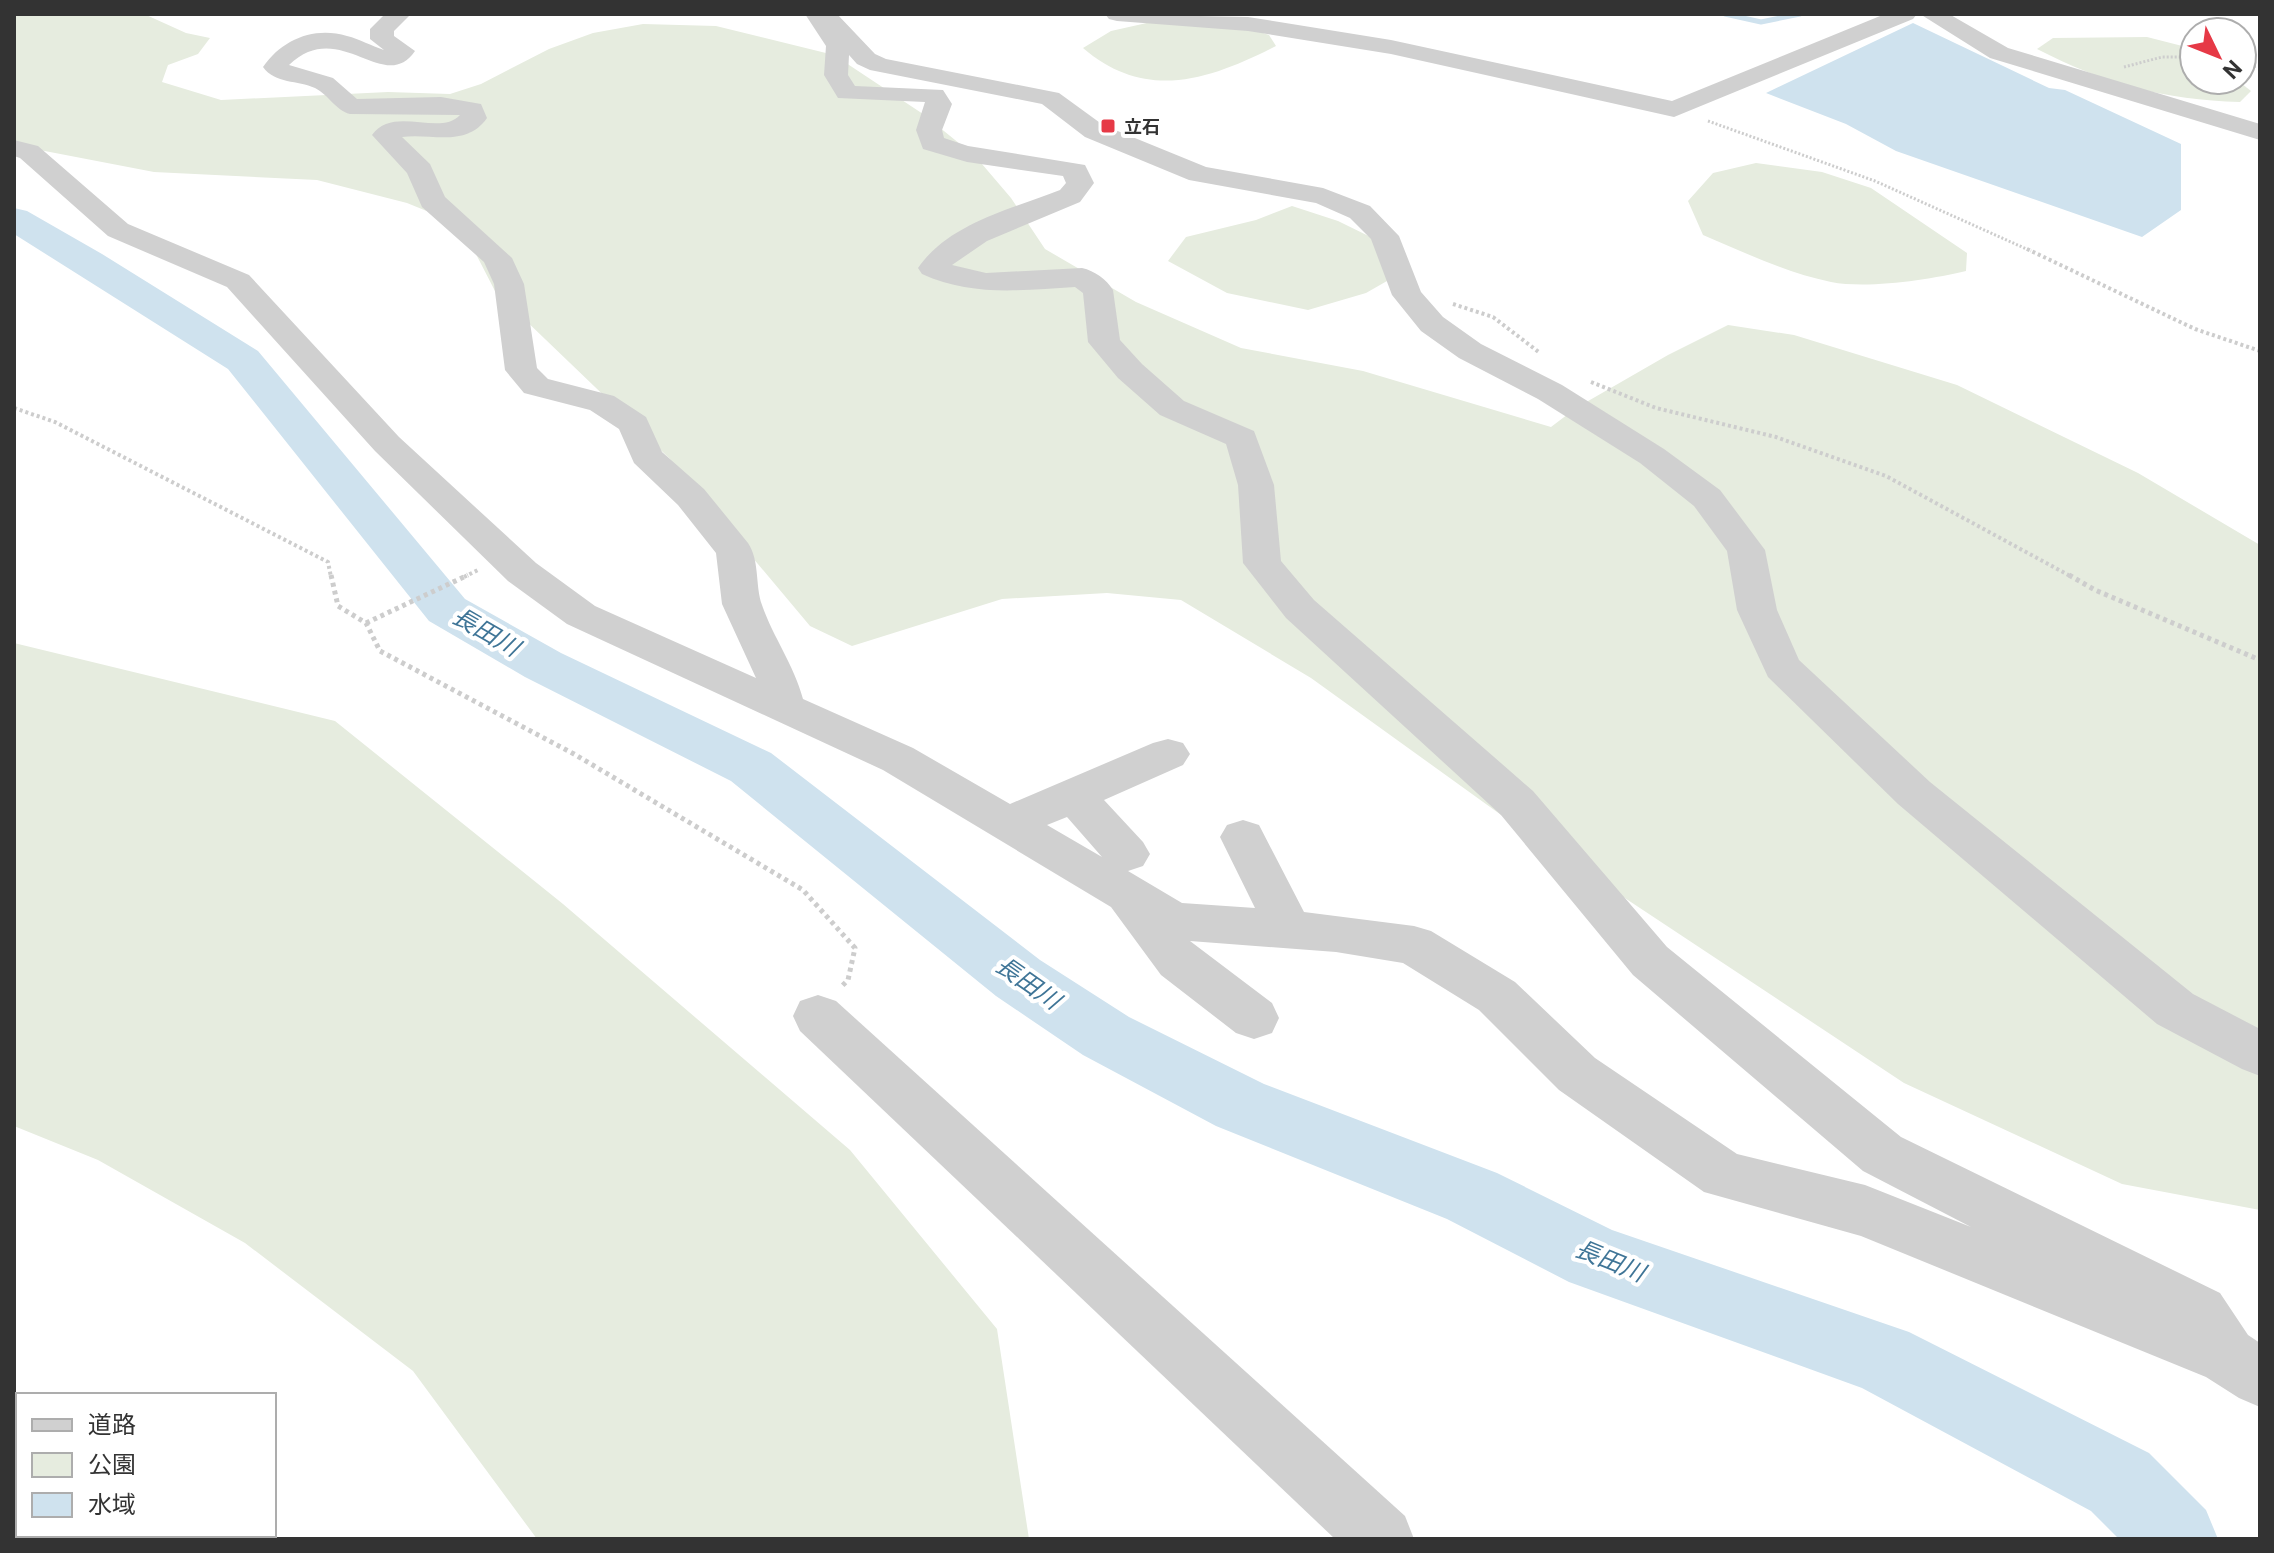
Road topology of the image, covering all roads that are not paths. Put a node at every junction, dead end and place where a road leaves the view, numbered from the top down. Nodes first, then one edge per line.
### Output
1 (399, 14) edge
2 (817, 14) edge
3 (823, 14) edge
4 (1905, 14) edge
5 (1932, 14) edge
6 (1124, 15) edge
7 (2260, 132) edge
8 (14, 148) edge
9 (785, 710) junction
10 (1168, 754) dead end
11 (1075, 797) junction
12 (1007, 823) junction
13 (1243, 837) dead end
14 (1125, 873) junction
15 (1289, 929) junction
16 (818, 1016) road end
17 (1254, 1018) dead end
18 (2260, 1054) edge
19 (2243, 1366) edge
20 (1382, 1539) edge

1 - 9 street
2 - 19 street
3 - 18 street
4 - 6 street
5 - 7 street
8 - 9 street
9 - 12 street
10 - 11 street
11 - 12 street
11 - 14 street
12 - 14 street
13 - 15 street
14 - 15 street
14 - 17 street
15 - 19 street
16 - 20 street

